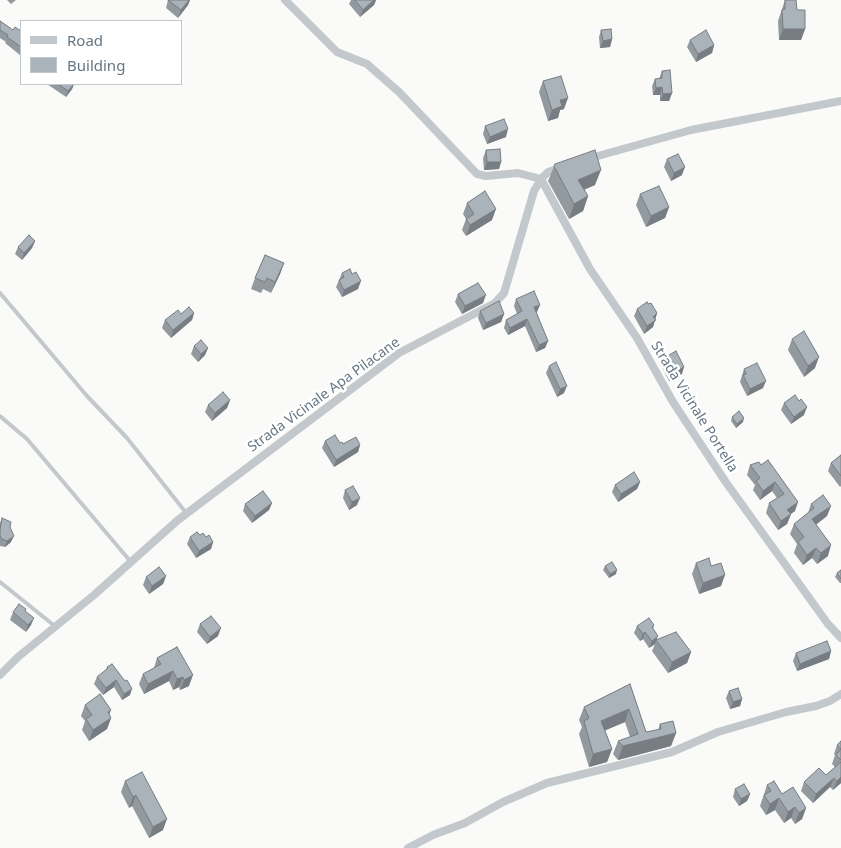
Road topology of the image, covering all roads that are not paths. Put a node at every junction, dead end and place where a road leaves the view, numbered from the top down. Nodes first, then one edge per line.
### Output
1 (285, 0) edge
2 (841, 101) edge
3 (576, 162) edge
4 (567, 165) edge
5 (541, 179) junction
6 (0, 293) edge
7 (0, 416) edge
8 (187, 514) junction
9 (131, 562) junction
10 (0, 582) edge
11 (56, 627) junction
12 (841, 638) edge
13 (0, 675) edge
14 (841, 694) edge
15 (408, 848) edge

1 - 5 street
2 - 3 street
4 - 5 street
5 - 8 street, Strada Vicinale Apa Pilacane
5 - 12 street, Strada Vicinale Portella
6 - 8 lane
7 - 9 lane
8 - 9 street, Strada Vicinale Apa Pilacane
9 - 11 street, Strada Vicinale Apa Pilacane
10 - 11 lane
11 - 13 street, Strada Vicinale Apa Pilacane
14 - 15 street

